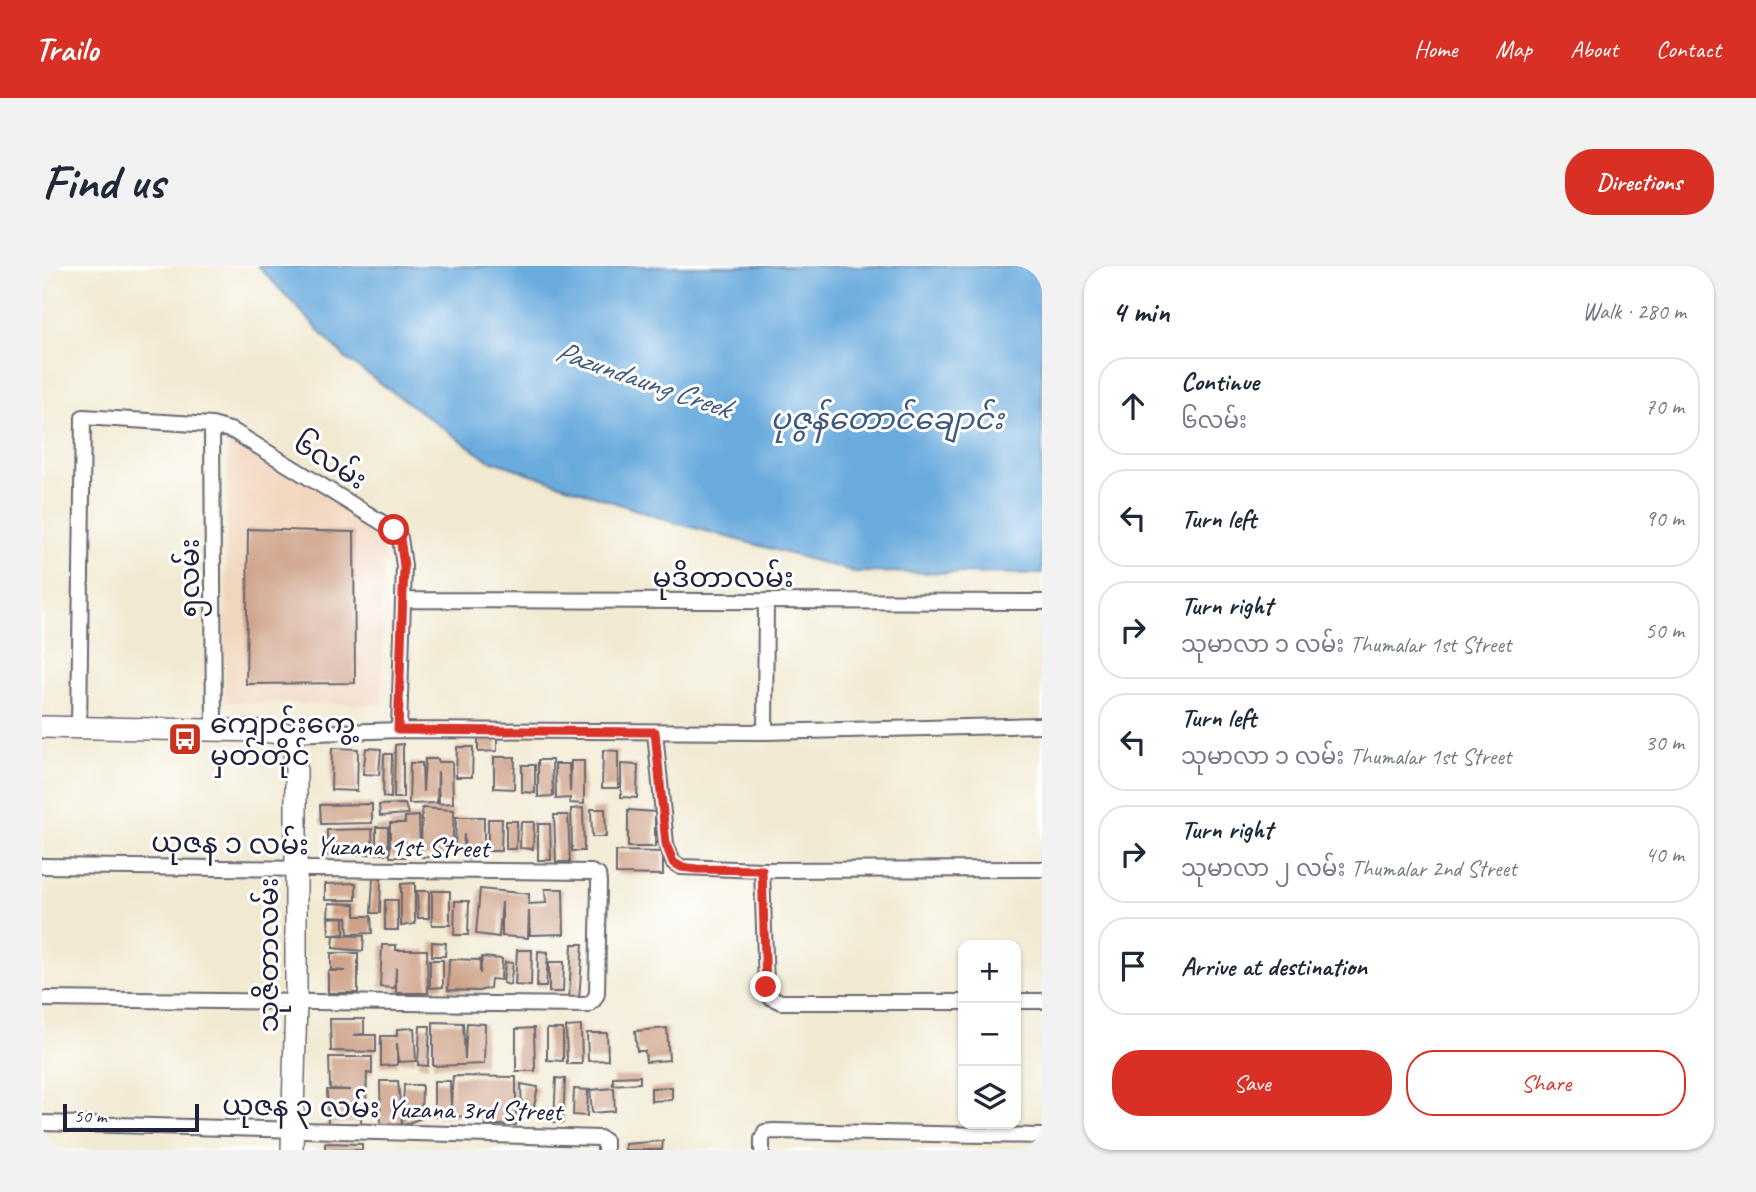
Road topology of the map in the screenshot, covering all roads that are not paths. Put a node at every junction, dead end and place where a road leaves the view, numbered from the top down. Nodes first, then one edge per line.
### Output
1 (212, 425) junction
2 (404, 600) junction
3 (766, 601) junction
4 (1042, 602) edge
5 (1042, 725) edge
6 (42, 727) edge
7 (79, 728) junction
8 (214, 730) junction
9 (398, 730) junction
10 (655, 732) junction
11 (765, 732) junction
12 (289, 734) junction
13 (42, 866) edge
14 (1042, 869) edge
15 (296, 870) junction
16 (762, 870) junction
17 (42, 999) edge
18 (296, 1000) junction
19 (1021, 1001) edge
20 (1042, 1001) edge
21 (958, 1002) edge
22 (42, 1123) edge
23 (1042, 1136) edge
24 (293, 1140) edge
25 (605, 1150) edge
26 (762, 1150) edge

1 - 2 street, ၆လမ်း
1 - 7 street, ၆လမ်း
1 - 8 street, ၅လမ်း
2 - 3 street, မုဒိတာလမ်း
2 - 9 street, ၆လမ်း
3 - 4 street, မုဒိတာလမ်း
3 - 11 street
5 - 11 street
6 - 7 main road
7 - 8 main road
8 - 12 main road
9 - 10 street
9 - 12 street
10 - 11 street
10 - 16 street
12 - 15 main road, သုဇိတာလမ်း
13 - 15 street, ယုဇန ၁ လမ်း Yuzana 1st Street
14 - 16 street
15 - 18 main road, သုဇိတာလမ်း
15 - 18 street, ယုဇန ၁ လမ်း Yuzana 1st Street
16 - 21 street
17 - 18 street
18 - 24 main road, သုဇိတာလမ်း
19 - 20 street
22 - 24 street, ယုဇန ၃ လမ်း Yuzana 3rd Street
23 - 26 street
24 - 25 street, ယုဇန ၃ လမ်း Yuzana 3rd Street

